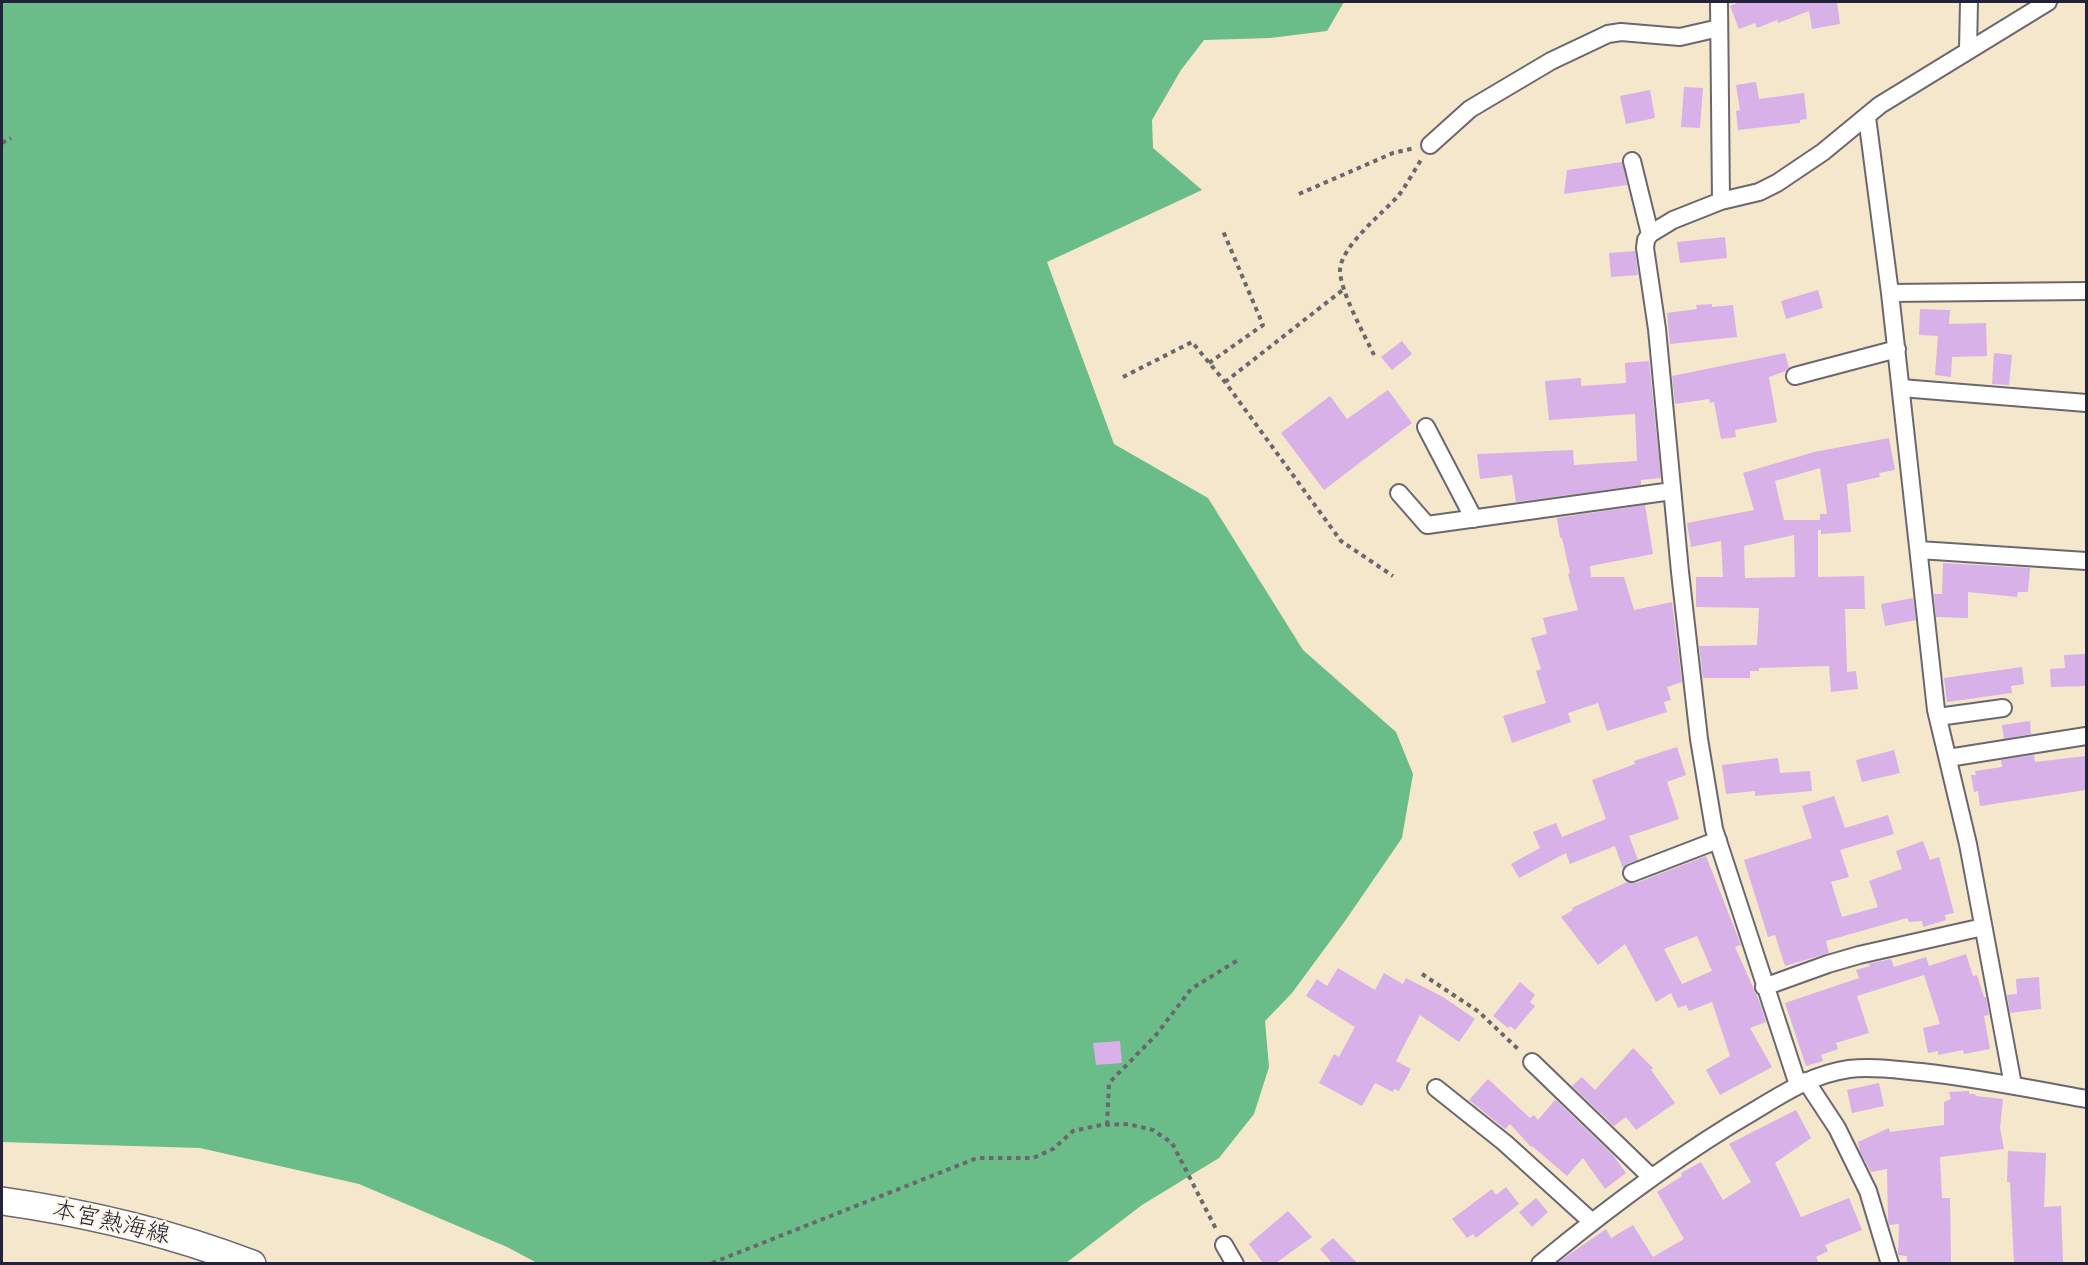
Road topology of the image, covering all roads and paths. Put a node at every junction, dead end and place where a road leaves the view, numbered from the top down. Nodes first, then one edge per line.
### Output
1 (1719, 2) edge
2 (1969, 2) edge
3 (2048, 2) edge
4 (1719, 28) junction
5 (1968, 51) junction
6 (1867, 117) junction
7 (11, 138) dead end
8 (2, 143) edge
9 (1430, 145) junction
10 (1632, 161) dead end
11 (1299, 194) dead end
12 (1721, 201) junction
13 (1223, 231) dead end
14 (1650, 234) junction
15 (1344, 289) junction
16 (2086, 291) edge
17 (1890, 293) junction
18 (1897, 349) junction
19 (1374, 355) dead end
20 (1209, 363) junction
21 (1795, 376) dead end
22 (1123, 377) dead end
23 (1225, 382) junction
24 (1901, 388) junction
25 (2086, 403) edge
26 (1426, 427) dead end
27 (1672, 491) junction
28 (1399, 493) dead end
29 (1474, 519) junction
30 (1919, 550) junction
31 (2086, 561) edge
32 (1393, 576) dead end
33 (2003, 708) dead end
34 (1938, 717) junction
35 (2086, 736) edge
36 (1948, 758) junction
37 (1718, 840) junction
38 (1632, 873) dead end
39 (1983, 927) junction
40 (1238, 960) dead end
41 (1422, 974) dead end
42 (1764, 987) junction
43 (1532, 1062) joint
44 (1802, 1083) junction
45 (2013, 1085) junction
46 (1436, 1088) dead end
47 (2086, 1099) edge
48 (1107, 1125) junction
49 (1652, 1177) junction
50 (2, 1201) edge
51 (1592, 1222) junction
52 (1224, 1245) joint
53 (252, 1263) edge
54 (712, 1263) edge
55 (1235, 1263) edge
56 (1540, 1263) edge
57 (1890, 1263) edge

1 - 4 street
2 - 5 street
3 - 5 street
4 - 9 street
4 - 12 street
5 - 6 street
6 - 12 street
6 - 17 street
7 - 8 path
9 - 11 path
9 - 15 path
10 - 14 street
12 - 14 street
13 - 20 path
14 - 27 street
15 - 19 path
15 - 23 path
16 - 17 street
17 - 18 street
18 - 21 street
18 - 24 street
20 - 22 path
20 - 23 path
23 - 32 path
24 - 25 street
24 - 30 street
26 - 29 street
27 - 29 street
27 - 37 street
28 - 29 street
30 - 31 street
30 - 34 street
33 - 34 street
34 - 36 street
35 - 36 street
36 - 39 street
37 - 38 street
37 - 42 street
39 - 42 street
39 - 45 street
40 - 48 path
41 - 43 path
42 - 44 street
43 - 49 street
44 - 45 street
44 - 49 street
44 - 57 street
45 - 47 street
46 - 51 street
48 - 52 path
48 - 54 path
49 - 51 street
50 - 53 main road, 本宮熱海線
51 - 56 street
52 - 55 street

